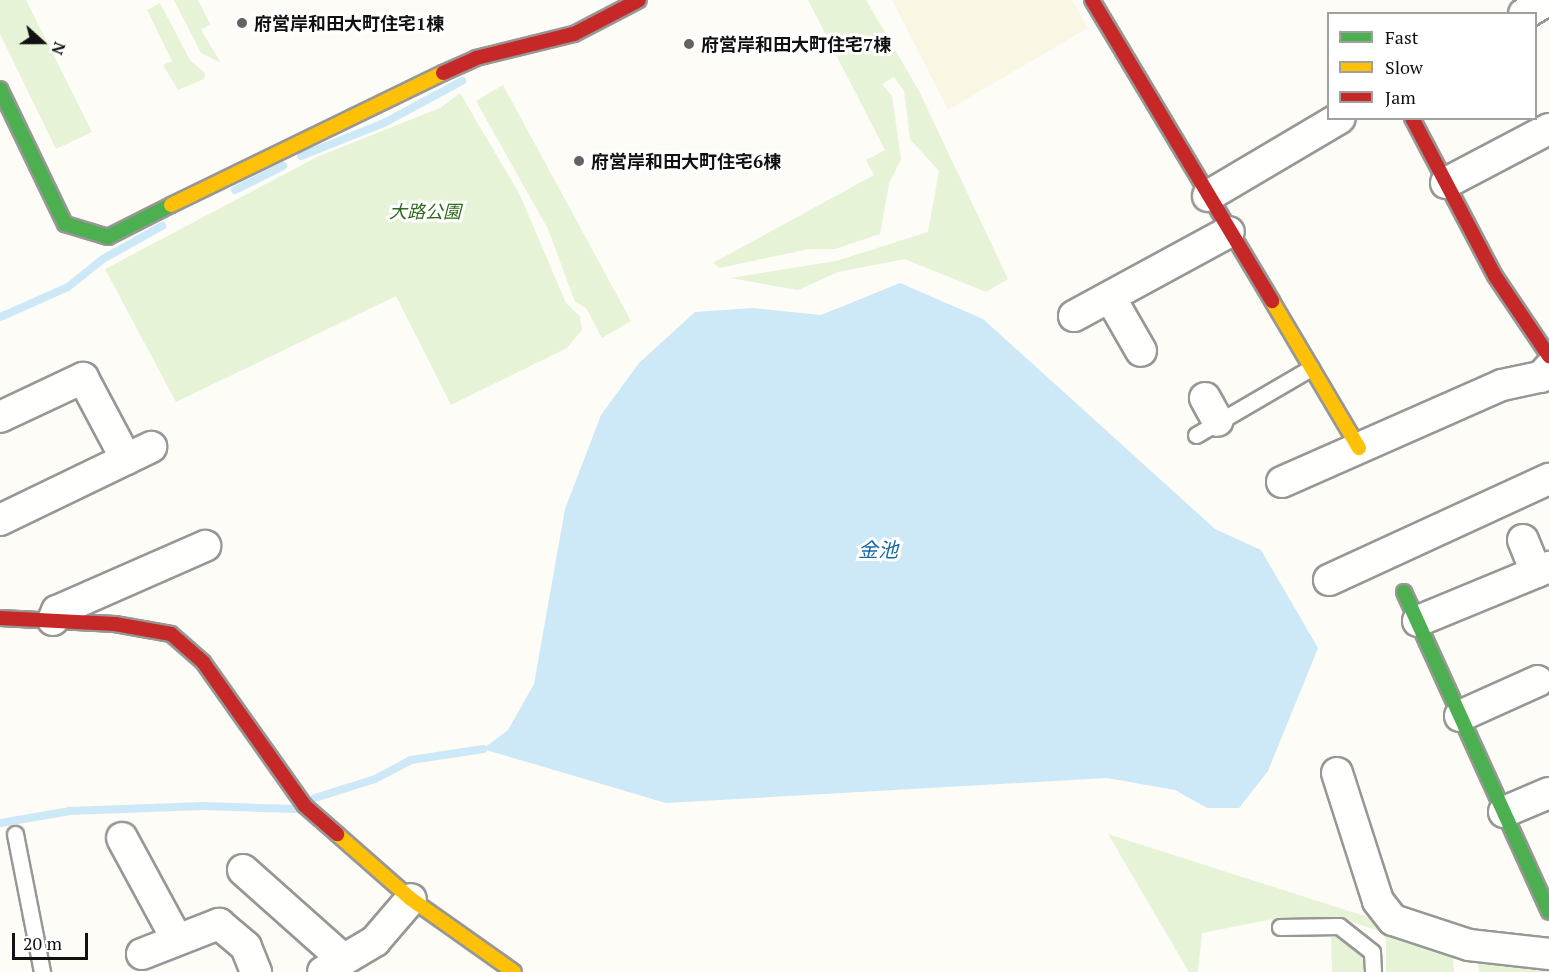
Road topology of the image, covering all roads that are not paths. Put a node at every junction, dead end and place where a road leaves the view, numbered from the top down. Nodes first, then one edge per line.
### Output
1 (639, 0) edge
2 (1092, 0) edge
3 (1548, 0) edge
4 (609, 7) edge
5 (1527, 12) edge
6 (0, 89) edge
7 (1337, 120) edge
8 (1413, 120) edge
9 (1549, 129) edge
10 (1446, 183) junction
11 (1208, 196) junction
12 (1228, 232) junction
13 (1110, 297) junction
14 (1074, 316) dead end
15 (1540, 324) edge
16 (1141, 351) dead end
17 (1549, 356) edge
18 (1311, 368) junction
19 (1549, 368) edge
20 (0, 417) edge
21 (1206, 418) dead end
22 (1359, 448) junction
23 (1549, 479) edge
24 (1282, 482) dead end
25 (0, 520) edge
26 (1523, 540) dead end
27 (205, 546) dead end
28 (1543, 570) edge
29 (1329, 580) dead end
30 (1404, 592) dead end
31 (0, 618) edge
32 (53, 620) junction
33 (1418, 621) junction
34 (1538, 681) dead end
35 (1460, 716) junction
36 (1337, 773) dead end
37 (1549, 793) edge
38 (1504, 812) junction
39 (15, 834) dead end
40 (122, 838) dead end
41 (243, 870) dead end
42 (411, 899) junction
43 (1547, 902) edge
44 (1280, 927) dead end
45 (176, 938) junction
46 (142, 954) dead end
47 (1549, 954) edge
48 (334, 966) edge
49 (42, 972) edge
50 (256, 972) edge
51 (514, 972) edge
52 (1373, 972) edge

1 - 4 street
2 - 11 street
3 - 5 street
4 - 6 street
7 - 11 street
8 - 10 street
9 - 10 street
10 - 15 street
11 - 12 street
12 - 13 street
12 - 18 street
13 - 14 street
13 - 16 street
15 - 17 street
18 - 21 lane
18 - 22 street
19 - 22 street
20 - 25 street
22 - 24 street
23 - 29 street
26 - 28 street
27 - 32 street
28 - 33 street
30 - 33 street
31 - 32 street
32 - 42 street
33 - 35 street
34 - 35 street
35 - 38 street
36 - 47 street
37 - 38 street
38 - 43 street
39 - 49 lane
40 - 45 street
41 - 48 street
42 - 48 street
42 - 51 street
44 - 52 lane
45 - 46 street
45 - 50 street

